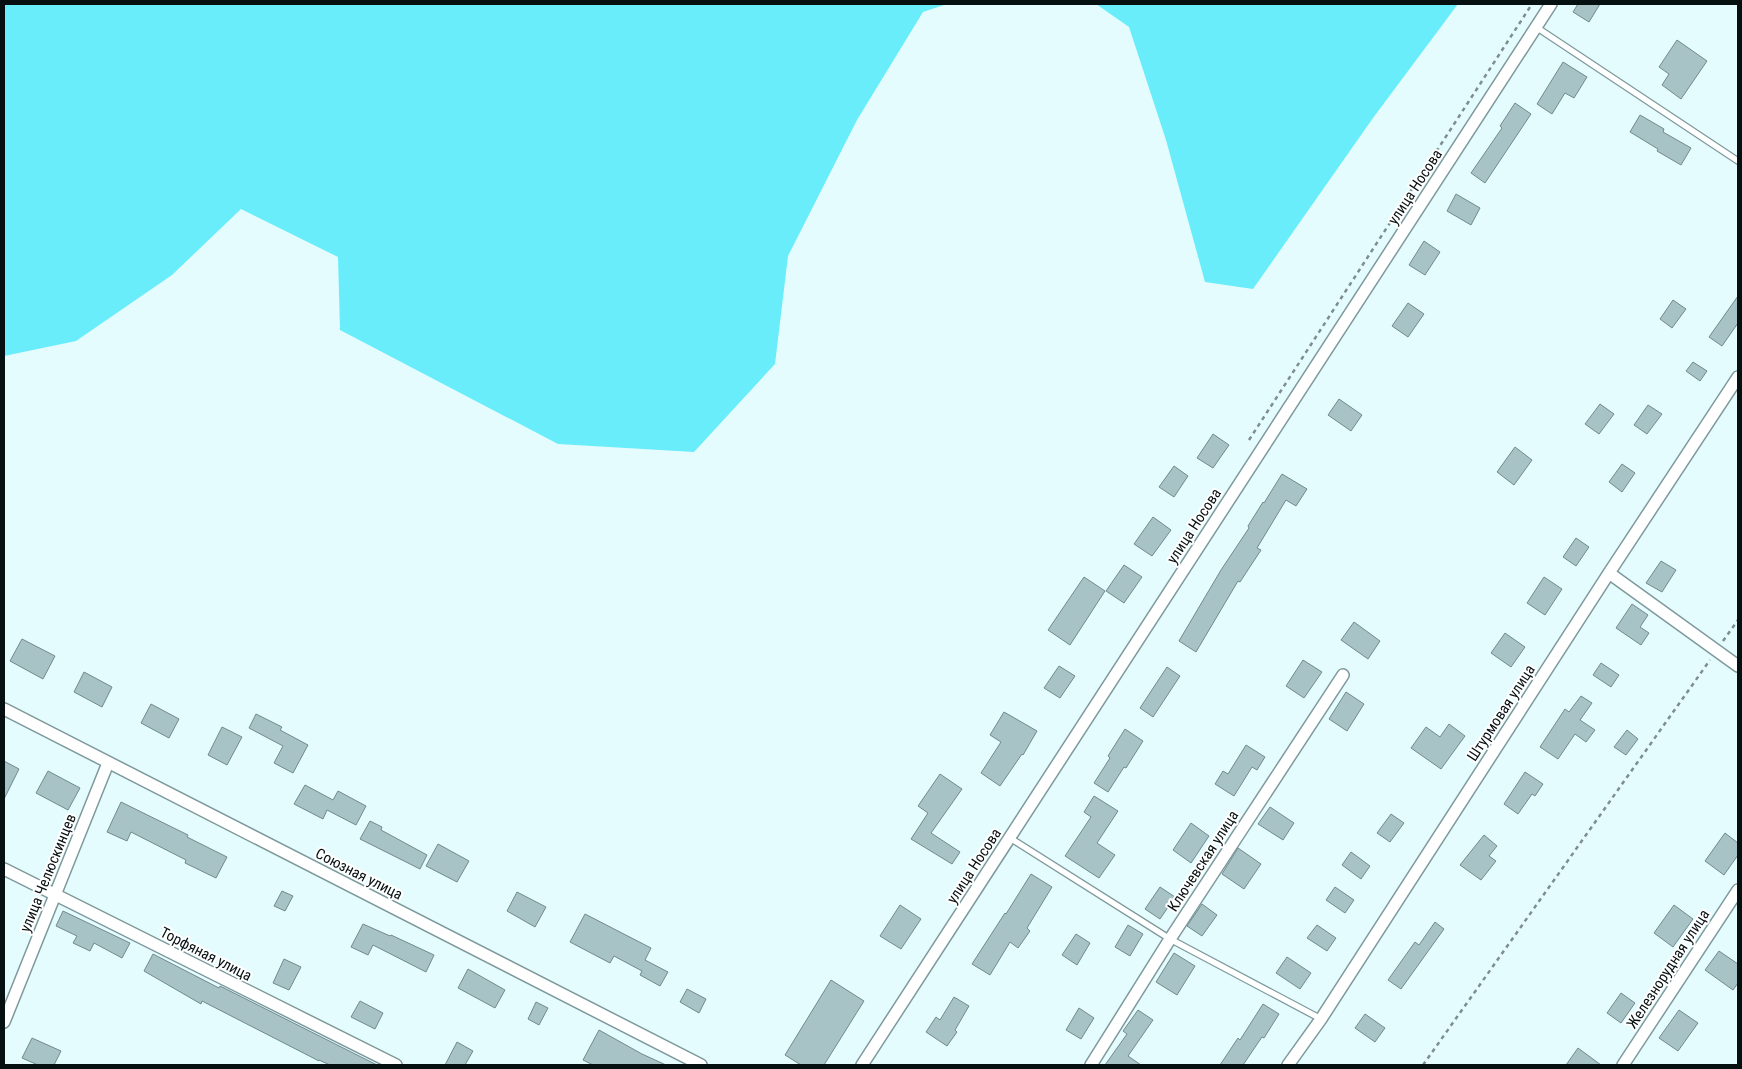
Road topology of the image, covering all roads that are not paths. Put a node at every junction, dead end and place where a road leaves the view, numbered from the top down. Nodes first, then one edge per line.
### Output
1 (1551, 4) edge
2 (1536, 27) junction
3 (1738, 161) edge
4 (1738, 377) edge
5 (1609, 573) junction
6 (1738, 666) edge
7 (1343, 675) dead end
8 (4, 709) edge
9 (108, 763) junction
10 (1010, 838) junction
11 (4, 869) edge
12 (1738, 890) edge
13 (56, 895) junction
14 (1170, 939) junction
15 (1321, 1019) junction
16 (4, 1022) edge
17 (396, 1065) edge
18 (701, 1065) edge
19 (862, 1065) edge
20 (1091, 1065) edge
21 (1288, 1065) edge
22 (1623, 1065) edge

1 - 2 street, улица Носова
2 - 3 lane
2 - 10 street, улица Носова
4 - 5 street, Штурмовая улица
5 - 6 street
5 - 15 street, Штурмовая улица
7 - 14 street, Ключевская улица
8 - 9 street, Союзная улица
9 - 13 street, улица Челюскинцев
9 - 18 street, Союзная улица
10 - 14 lane
10 - 19 street, улица Носова
11 - 13 street, Торфяная улица
12 - 22 street, Железнорудная улица
13 - 16 street, улица Челюскинцев
13 - 17 street, Торфяная улица
14 - 15 lane
14 - 20 street, Ключевская улица
15 - 21 street, Штурмовая улица

